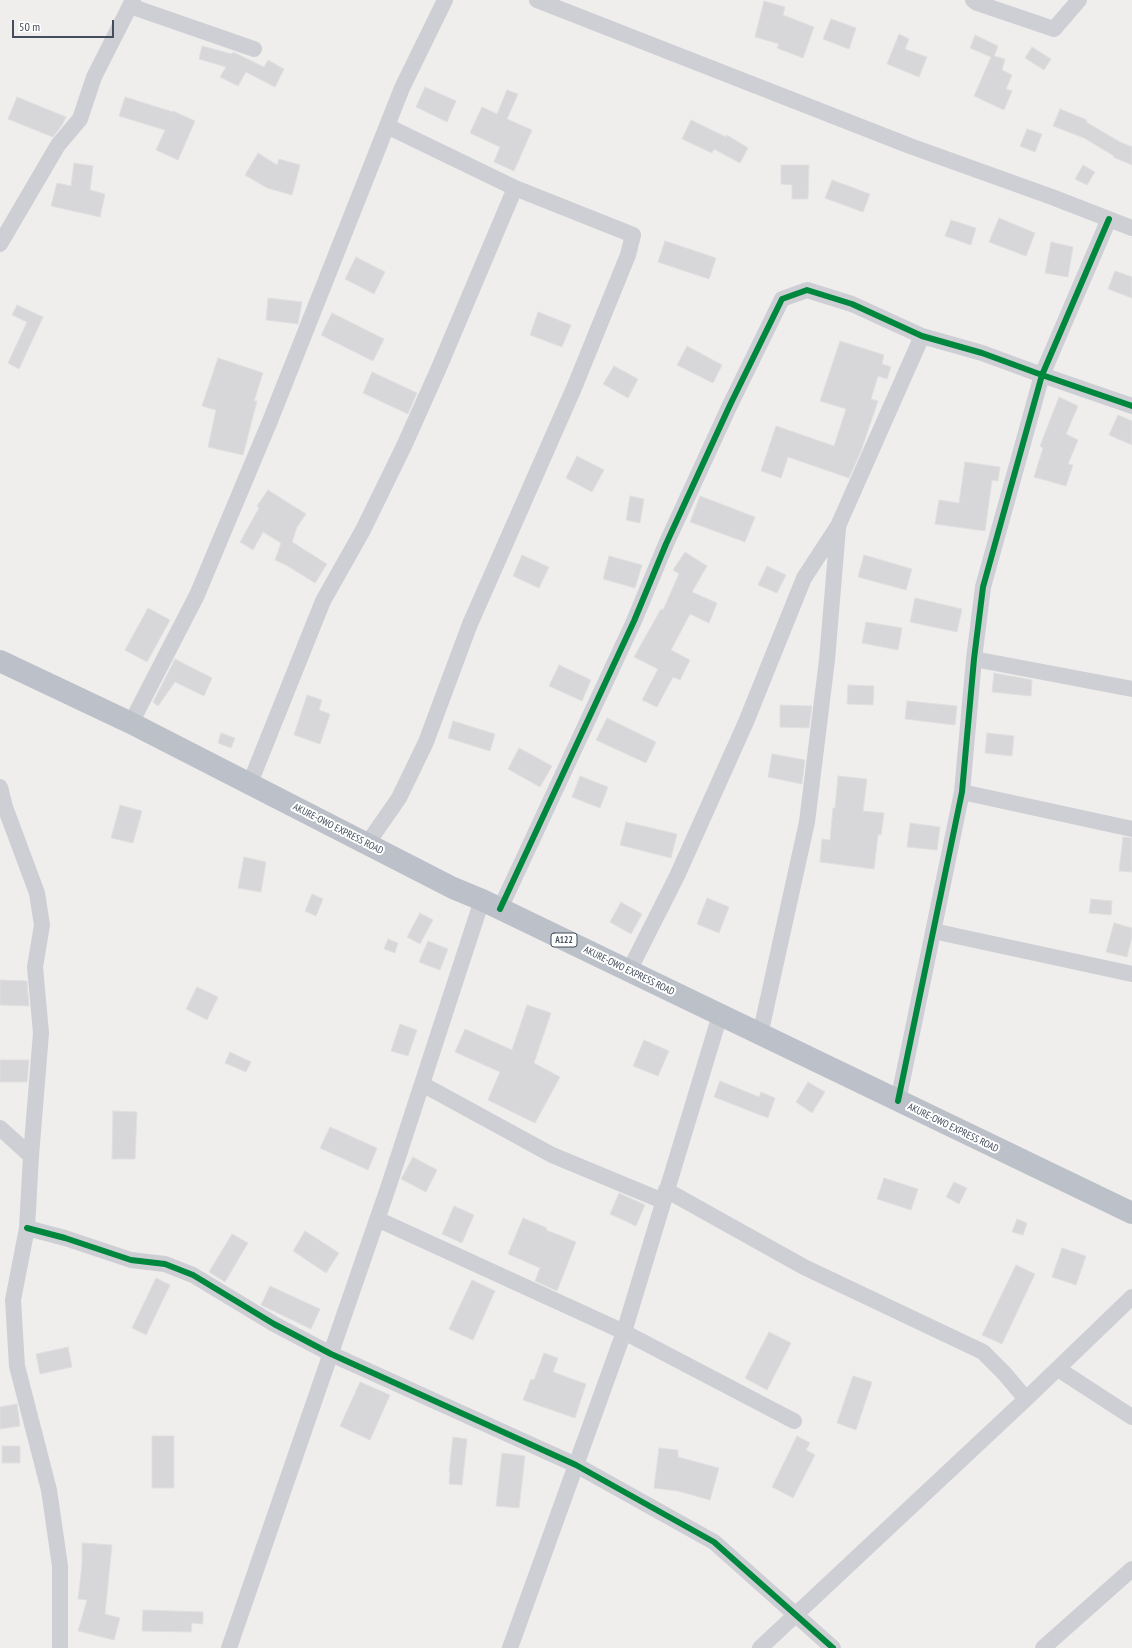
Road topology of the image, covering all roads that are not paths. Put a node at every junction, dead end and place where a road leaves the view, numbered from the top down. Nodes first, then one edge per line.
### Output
1 (445, 0) edge
2 (537, 0) edge
3 (973, 0) edge
4 (1079, 0) edge
5 (132, 3) edge
6 (254, 50) dead end
7 (387, 126) junction
8 (514, 188) junction
9 (1108, 219) junction
10 (1132, 228) edge
11 (0, 244) edge
12 (922, 336) junction
13 (1042, 375) junction
14 (1132, 406) edge
15 (838, 526) junction
16 (974, 659) junction
17 (0, 661) edge
18 (1132, 689) edge
19 (131, 723) junction
20 (250, 784) junction
21 (0, 787) edge
22 (962, 792) junction
23 (1132, 829) edge
24 (367, 844) junction
25 (491, 904) junction
26 (933, 931) junction
27 (629, 971) junction
28 (1132, 974) edge
29 (720, 1016) junction
30 (760, 1034) junction
31 (422, 1084) junction
32 (898, 1101) junction
33 (0, 1128) edge
34 (31, 1156) junction
35 (664, 1196) junction
36 (1132, 1212) edge
37 (377, 1219) junction
38 (27, 1228) junction
39 (7, 1296) edge
40 (1132, 1297) edge
41 (624, 1332) junction
42 (331, 1354) junction
43 (1058, 1369) junction
44 (1026, 1399) junction
45 (1132, 1417) edge
46 (794, 1421) dead end
47 (576, 1465) junction
48 (1132, 1569) edge
49 (796, 1614) junction
50 (60, 1648) edge
51 (229, 1648) edge
52 (510, 1648) edge
53 (760, 1648) edge
54 (833, 1648) edge
55 (1043, 1648) edge

1 - 7 street
2 - 9 street
3 - 4 street
5 - 6 street
5 - 11 street
7 - 8 street
7 - 19 street
8 - 20 street
8 - 24 street
9 - 10 street
9 - 13 street
12 - 13 street
12 - 15 street
12 - 25 street
13 - 14 street
13 - 16 street
15 - 27 street
15 - 30 street
16 - 18 street
16 - 22 street
17 - 19 highway, AKURE-OWO EXPRESS ROAD / A122
19 - 20 highway, AKURE-OWO EXPRESS ROAD / A122
20 - 24 highway, AKURE-OWO EXPRESS ROAD / A122
21 - 34 street
22 - 23 street
22 - 26 street
24 - 25 highway, AKURE-OWO EXPRESS ROAD / A122
25 - 27 highway, AKURE-OWO EXPRESS ROAD / A122
25 - 31 street
26 - 28 street
26 - 32 street
27 - 29 highway, AKURE-OWO EXPRESS ROAD / A122
29 - 30 highway, AKURE-OWO EXPRESS ROAD / A122
29 - 35 street
30 - 32 highway, AKURE-OWO EXPRESS ROAD / A122
31 - 35 street
31 - 37 street
32 - 36 highway, AKURE-OWO EXPRESS ROAD / A122
33 - 34 street
34 - 38 street
35 - 41 street
35 - 44 street
37 - 41 street
37 - 42 street
38 - 39 street
38 - 42 street
39 - 50 street
40 - 43 street
41 - 46 street
41 - 47 street
42 - 47 street
42 - 51 street
43 - 44 street
43 - 45 street
44 - 49 street
47 - 49 street
47 - 52 street
48 - 55 street
49 - 53 street
49 - 54 street

